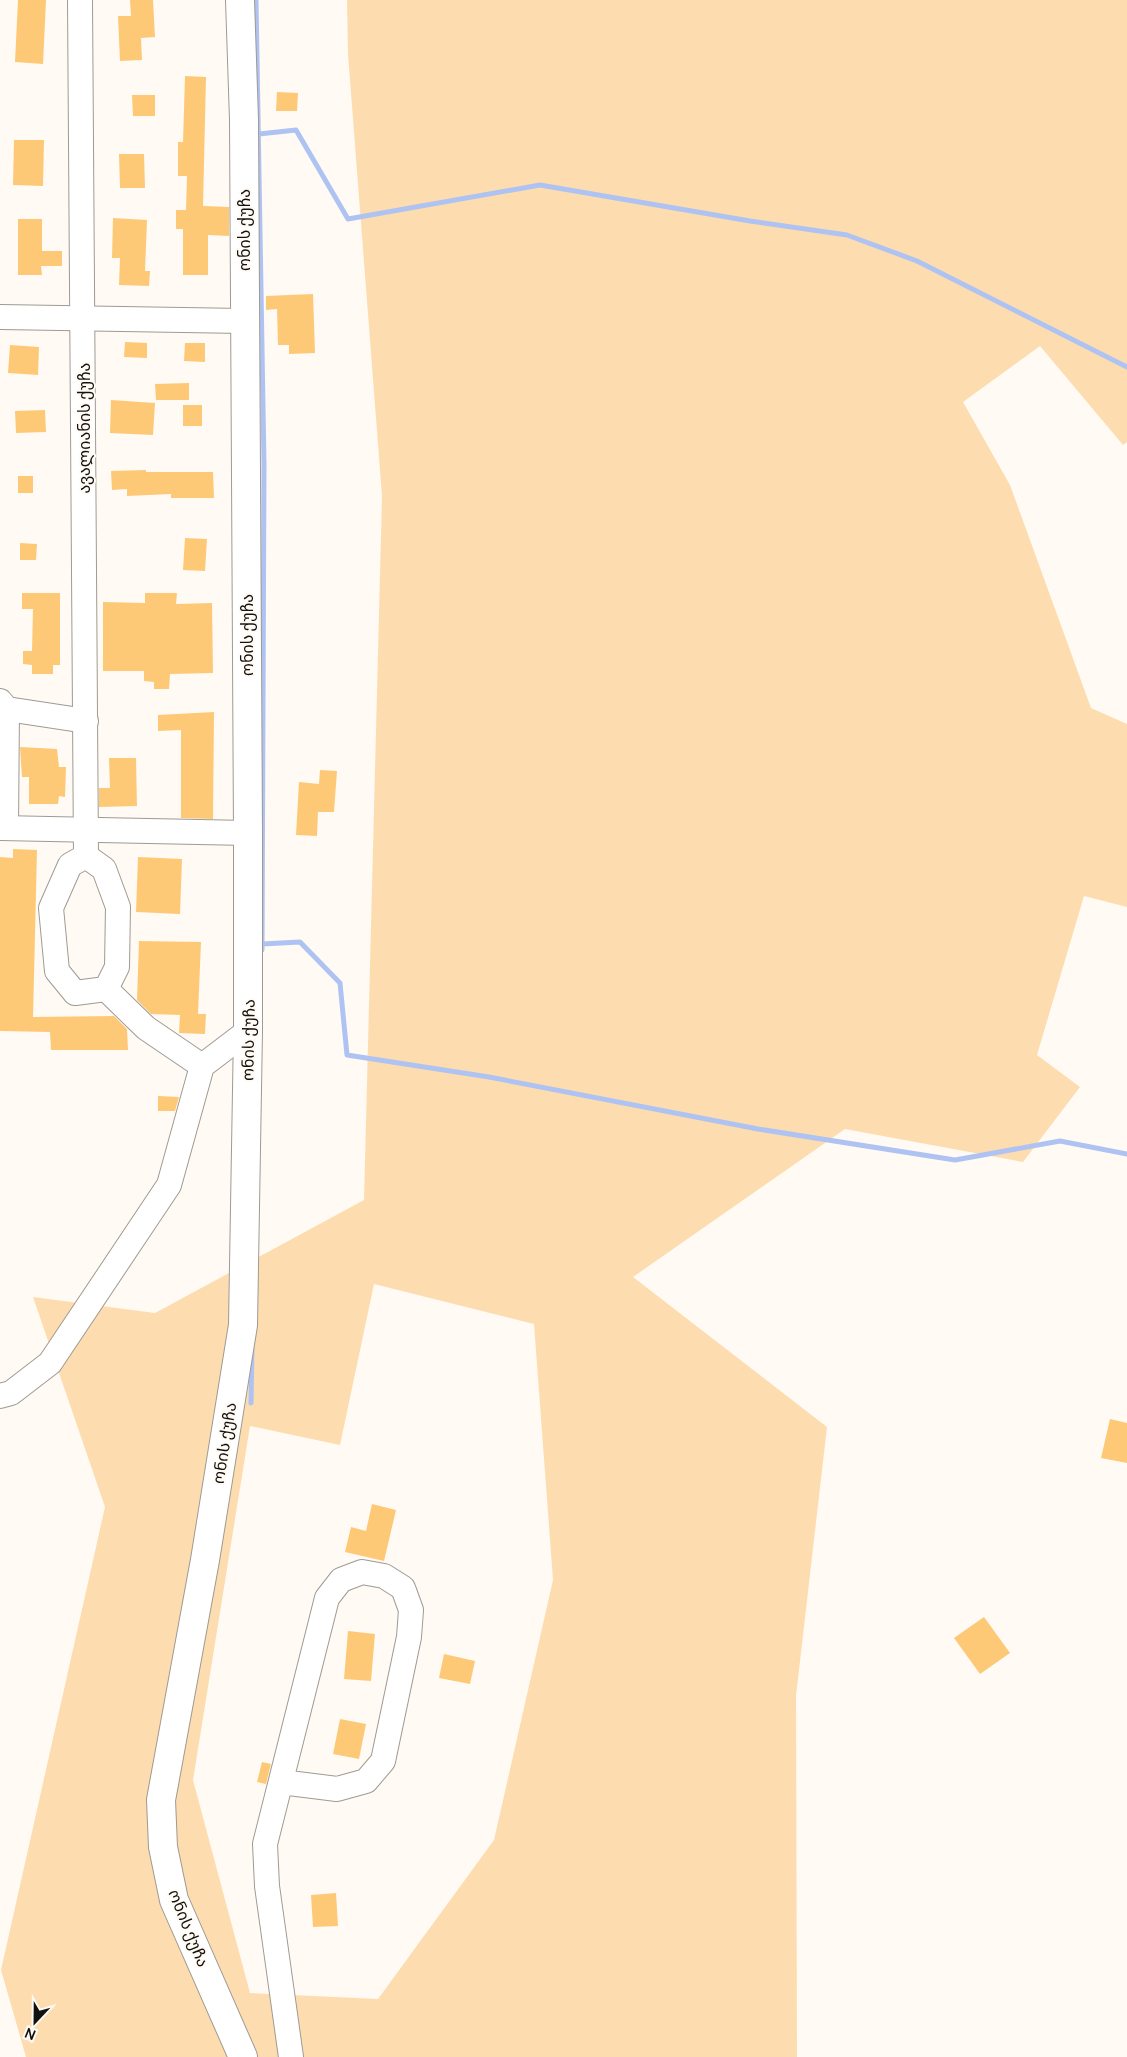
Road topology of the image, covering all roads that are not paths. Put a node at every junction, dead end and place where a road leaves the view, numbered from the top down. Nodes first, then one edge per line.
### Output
1 (80, 0) edge
2 (240, 0) edge
3 (0, 317) edge
4 (83, 319) junction
5 (244, 321) junction
6 (4, 705) edge
7 (86, 721) junction
8 (3, 828) edge
9 (86, 828) junction
10 (248, 833) junction
11 (86, 856) junction
12 (106, 989) junction
13 (248, 1031) junction
14 (202, 1066) junction
15 (0, 1396) edge
16 (281, 1782) junction
17 (243, 2057) edge
18 (291, 2057) edge

1 - 4 street, ავალიანის ქუჩა
2 - 5 main road, ონის ქუჩა
3 - 4 street
4 - 5 street
4 - 7 street, ავალიანის ქუჩა
5 - 10 main road, ონის ქუჩა
6 - 7 street
6 - 8 street
7 - 9 street, ავალიანის ქუჩა
8 - 9 street
9 - 10 street
9 - 11 street, ავალიანის ქუჩა
10 - 13 main road, ონის ქუჩა
11 - 12 street
11 - 12 street
12 - 14 street
13 - 14 street
13 - 17 main road, ონის ქუჩა
14 - 15 street
16 - 16 street
16 - 18 street

